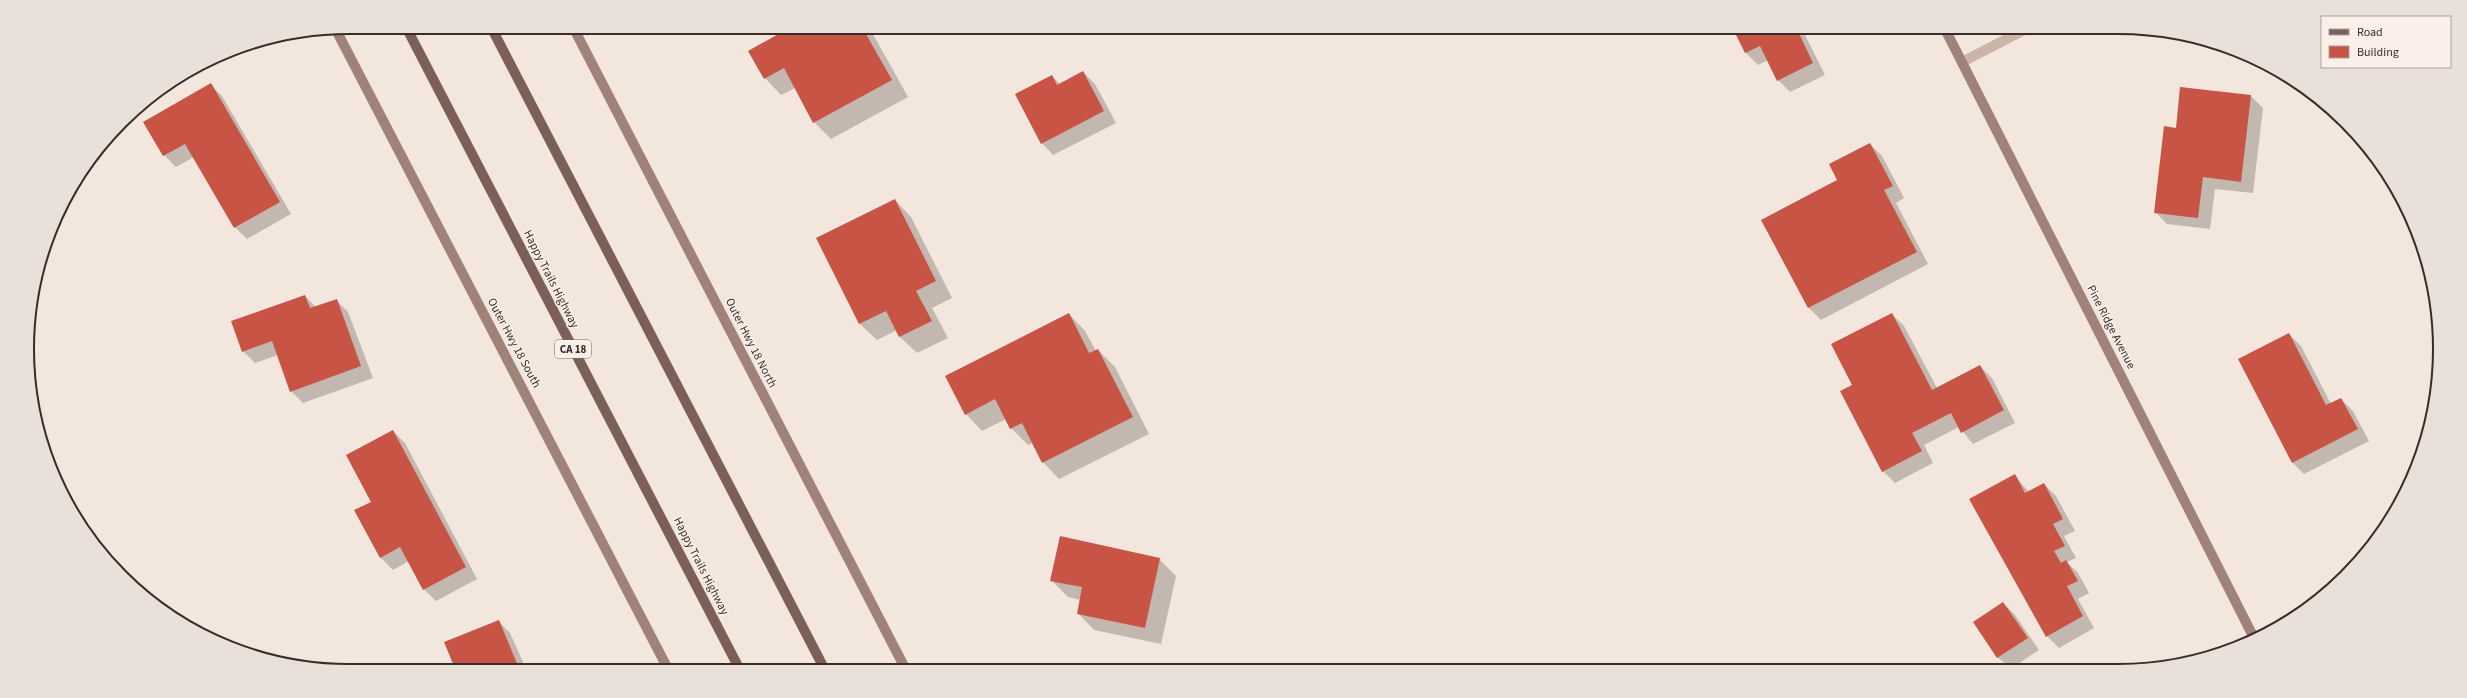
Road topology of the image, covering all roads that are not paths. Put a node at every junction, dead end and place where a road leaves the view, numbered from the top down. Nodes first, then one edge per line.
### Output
1 (410, 34) edge
2 (496, 34) edge
3 (577, 34) edge
4 (1948, 34) edge
5 (2016, 34) edge
6 (338, 35) edge
7 (1962, 62) junction
8 (2252, 634) edge
9 (666, 664) edge
10 (737, 664) edge
11 (822, 664) edge
12 (903, 664) edge

1 - 10 main road, Happy Trails Highway / CA 18
2 - 11 main road
3 - 12 street, Outer Hwy 18 North
4 - 7 street, Pine Ridge Avenue
5 - 7 street
6 - 9 street, Outer Hwy 18 South
7 - 8 street, Pine Ridge Avenue

